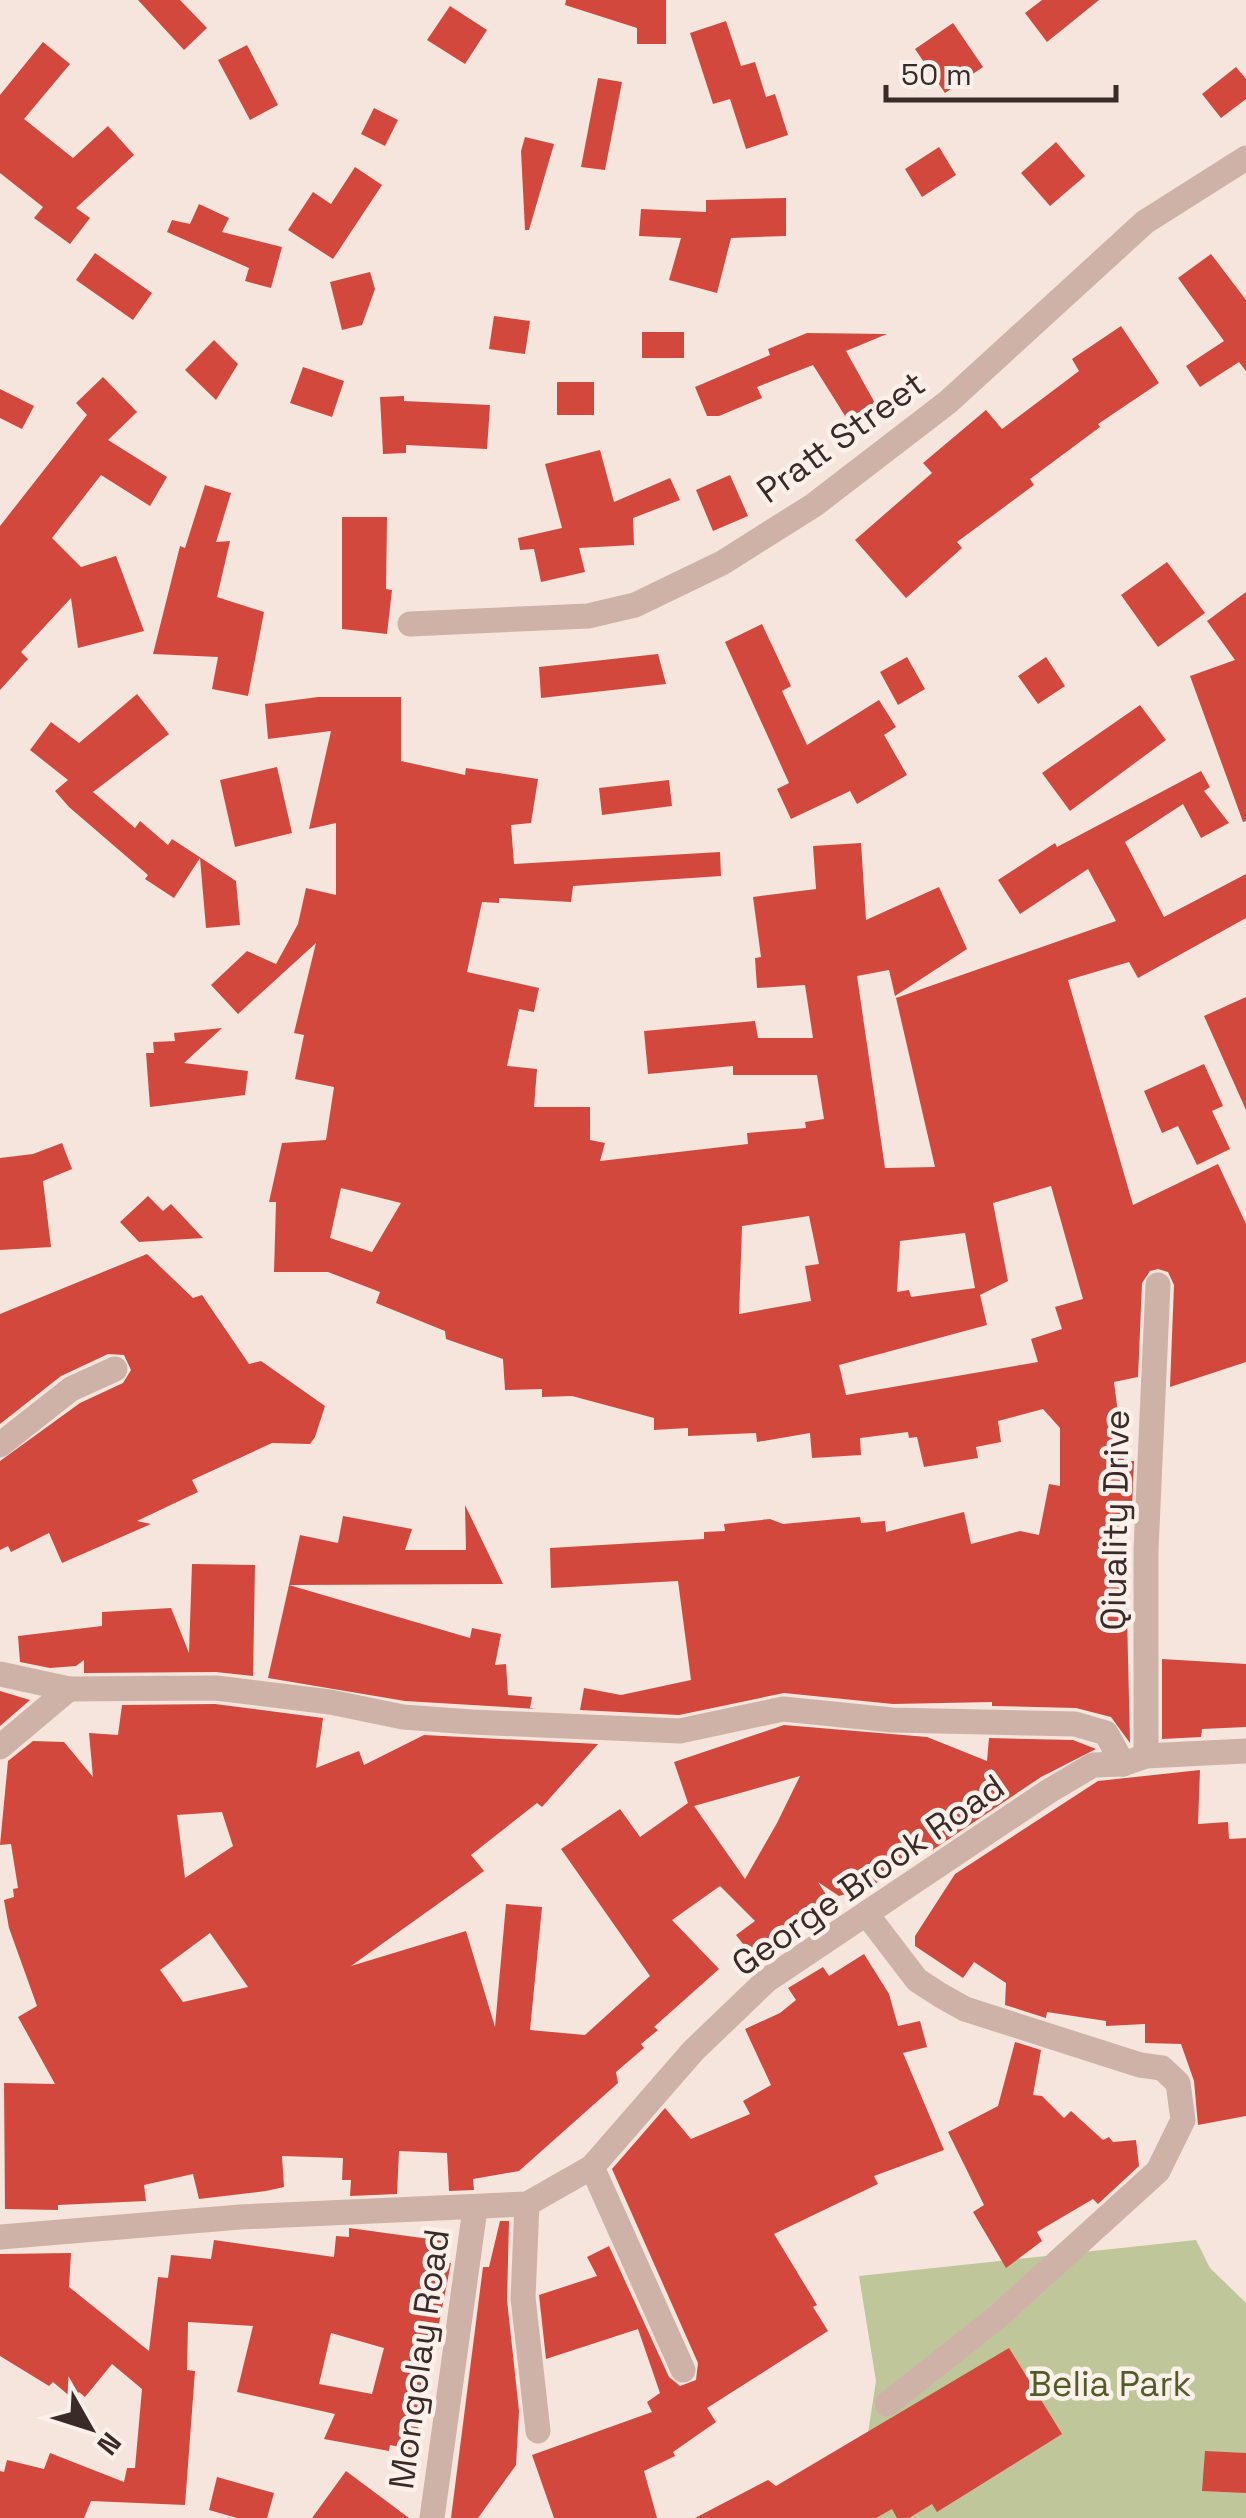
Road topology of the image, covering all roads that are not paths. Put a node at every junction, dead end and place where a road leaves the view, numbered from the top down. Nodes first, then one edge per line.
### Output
1 (1246, 158) edge
2 (410, 624) dead end
3 (1158, 1285) dead end
4 (115, 1369) dead end
5 (0, 1445) edge
6 (0, 1674) edge
7 (68, 1689) junction
8 (0, 1747) edge
9 (1246, 1751) edge
10 (1135, 1760) junction
11 (868, 1916) junction
12 (592, 2166) junction
13 (527, 2204) junction
14 (475, 2209) junction
15 (0, 2237) edge
16 (683, 2370) dead end
17 (887, 2404) dead end
18 (538, 2431) dead end
19 (432, 2518) edge

1 - 2 street, Pratt Street
3 - 10 street, Qiuality Drive
4 - 5 street
6 - 7 street
7 - 8 street
7 - 10 street
9 - 10 street, George Brook Road
10 - 11 street, George Brook Road
11 - 12 street, George Brook Road
11 - 17 street
12 - 13 street, George Brook Road
12 - 16 street
13 - 14 street, George Brook Road
13 - 18 street
14 - 15 street, George Brook Road
14 - 19 street, Mongolay Road

